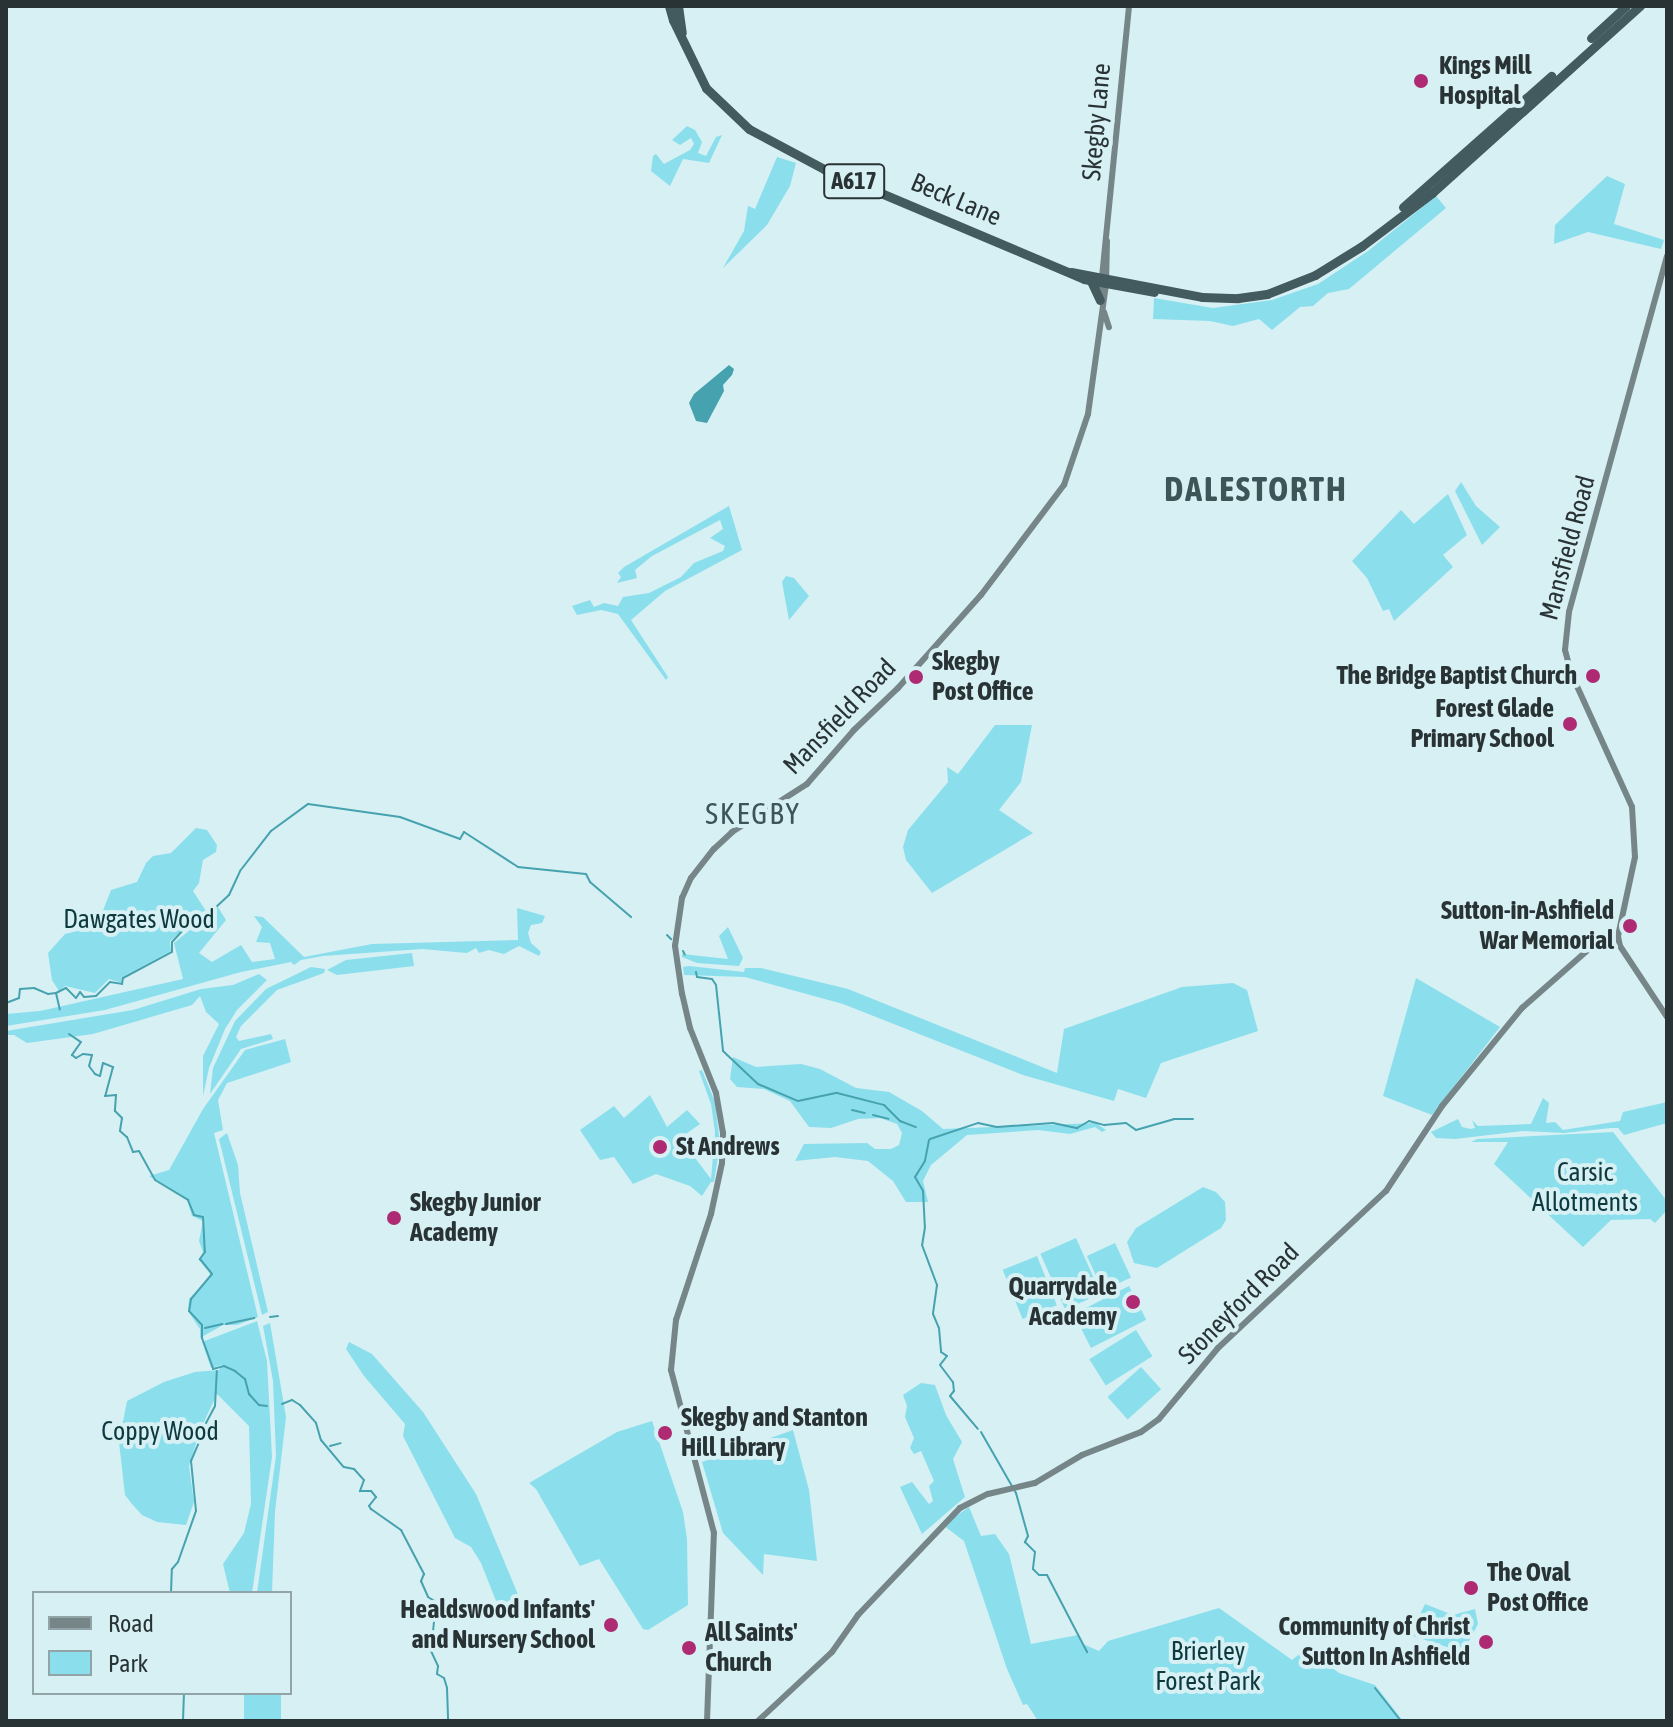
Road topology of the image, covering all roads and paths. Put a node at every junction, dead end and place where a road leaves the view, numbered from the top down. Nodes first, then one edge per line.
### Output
1 (669, 6) edge
2 (678, 6) edge
3 (1129, 6) edge
4 (1626, 6) edge
5 (1632, 6) edge
6 (1640, 6) edge
7 (1617, 14) junction
8 (683, 40) junction
9 (1391, 222) junction
10 (1667, 256) edge
11 (1101, 281) junction
12 (1101, 302) junction
13 (1109, 327) dead end
14 (1618, 936) junction
15 (1667, 1017) edge
16 (707, 1721) edge
17 (758, 1721) edge

1 - 8 highway, A617
2 - 8 highway, A617
3 - 11 main road, Skegby Lane
4 - 7 highway, A617
5 - 7 highway
6 - 9 highway, A617
7 - 9 highway, A617
8 - 11 highway, Beck Lane / A617
9 - 11 highway, A617
10 - 14 main road, Mansfield Road
11 - 12 highway
11 - 12 main road, Mansfield Road
12 - 13 main road
12 - 16 main road, Mansfield Road
14 - 15 main road
14 - 17 main road, Stoneyford Road

